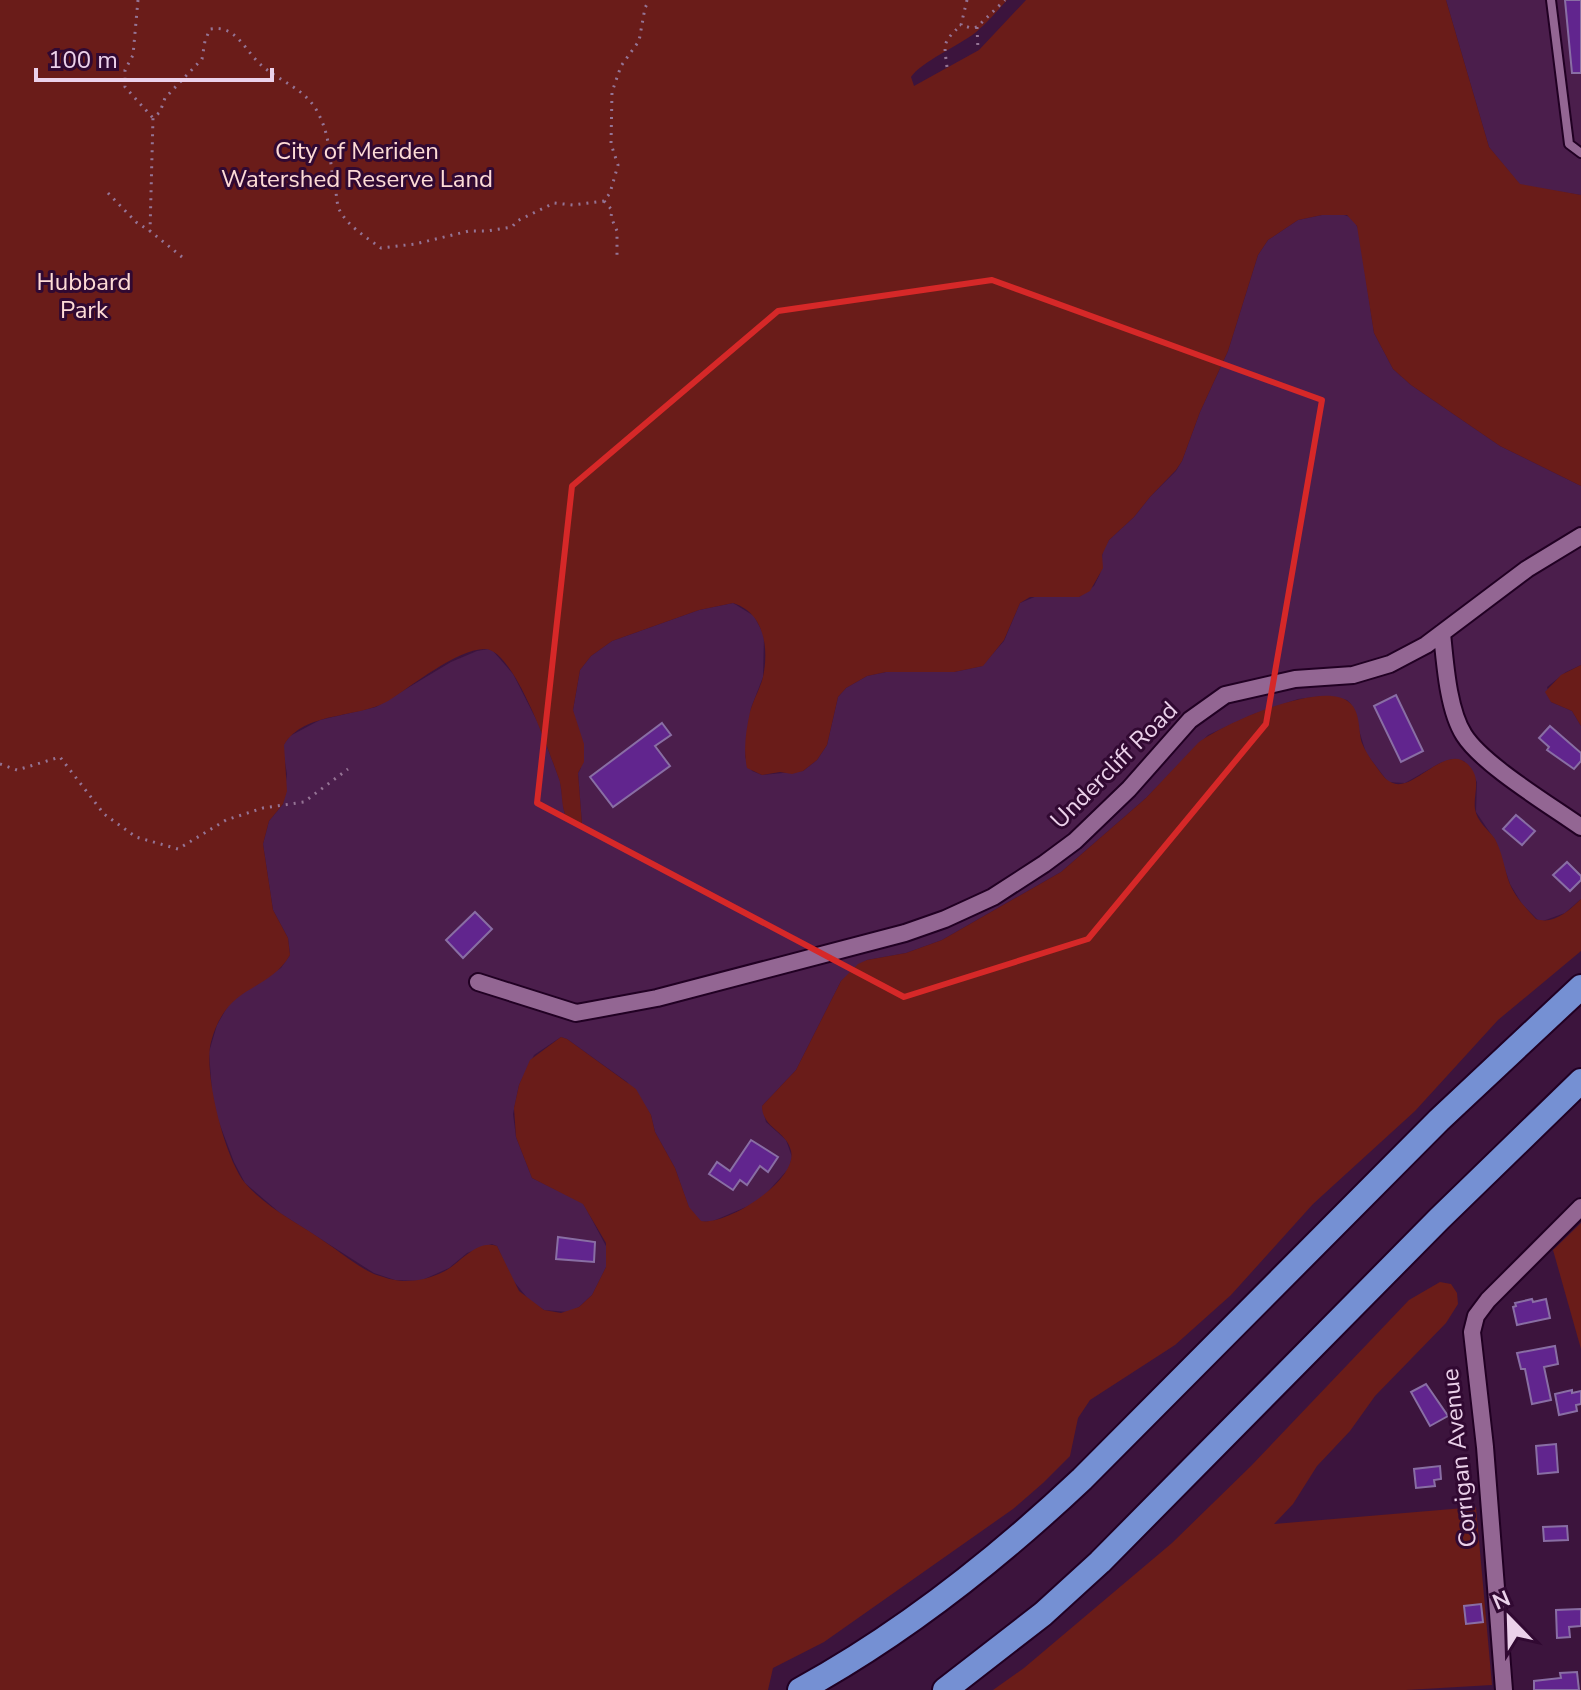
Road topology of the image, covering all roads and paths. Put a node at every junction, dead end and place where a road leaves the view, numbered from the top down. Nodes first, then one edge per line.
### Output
1 (138, 0) edge
2 (649, 0) edge
3 (967, 0) edge
4 (1005, 0) edge
5 (1551, 0) edge
6 (961, 25) junction
7 (977, 27) junction
8 (978, 36) junction
9 (982, 41) dead end
10 (978, 50) dead end
11 (947, 67) dead end
12 (153, 118) junction
13 (1581, 153) edge
14 (108, 193) dead end
15 (604, 201) junction
16 (150, 231) junction
17 (617, 255) dead end
18 (182, 257) dead end
19 (1581, 536) edge
20 (1442, 633) junction
21 (0, 764) edge
22 (348, 769) dead end
23 (1581, 827) edge
24 (478, 982) dead end
25 (1581, 987) edge
26 (1581, 1081) edge
27 (1581, 1207) edge
28 (800, 1690) edge
29 (945, 1690) edge
30 (1504, 1690) edge

1 - 12 path
2 - 15 path
3 - 6 path
4 - 7 path
5 - 13 lane
6 - 7 path
6 - 11 path
7 - 8 path
8 - 9 path
8 - 10 path
12 - 15 path
12 - 16 path
14 - 16 path
15 - 17 path
16 - 18 path
19 - 20 street, Undercliff Road
20 - 23 street
20 - 24 street, Undercliff Road
21 - 22 path
25 - 28 highway
26 - 29 highway
27 - 30 street, Corrigan Avenue

